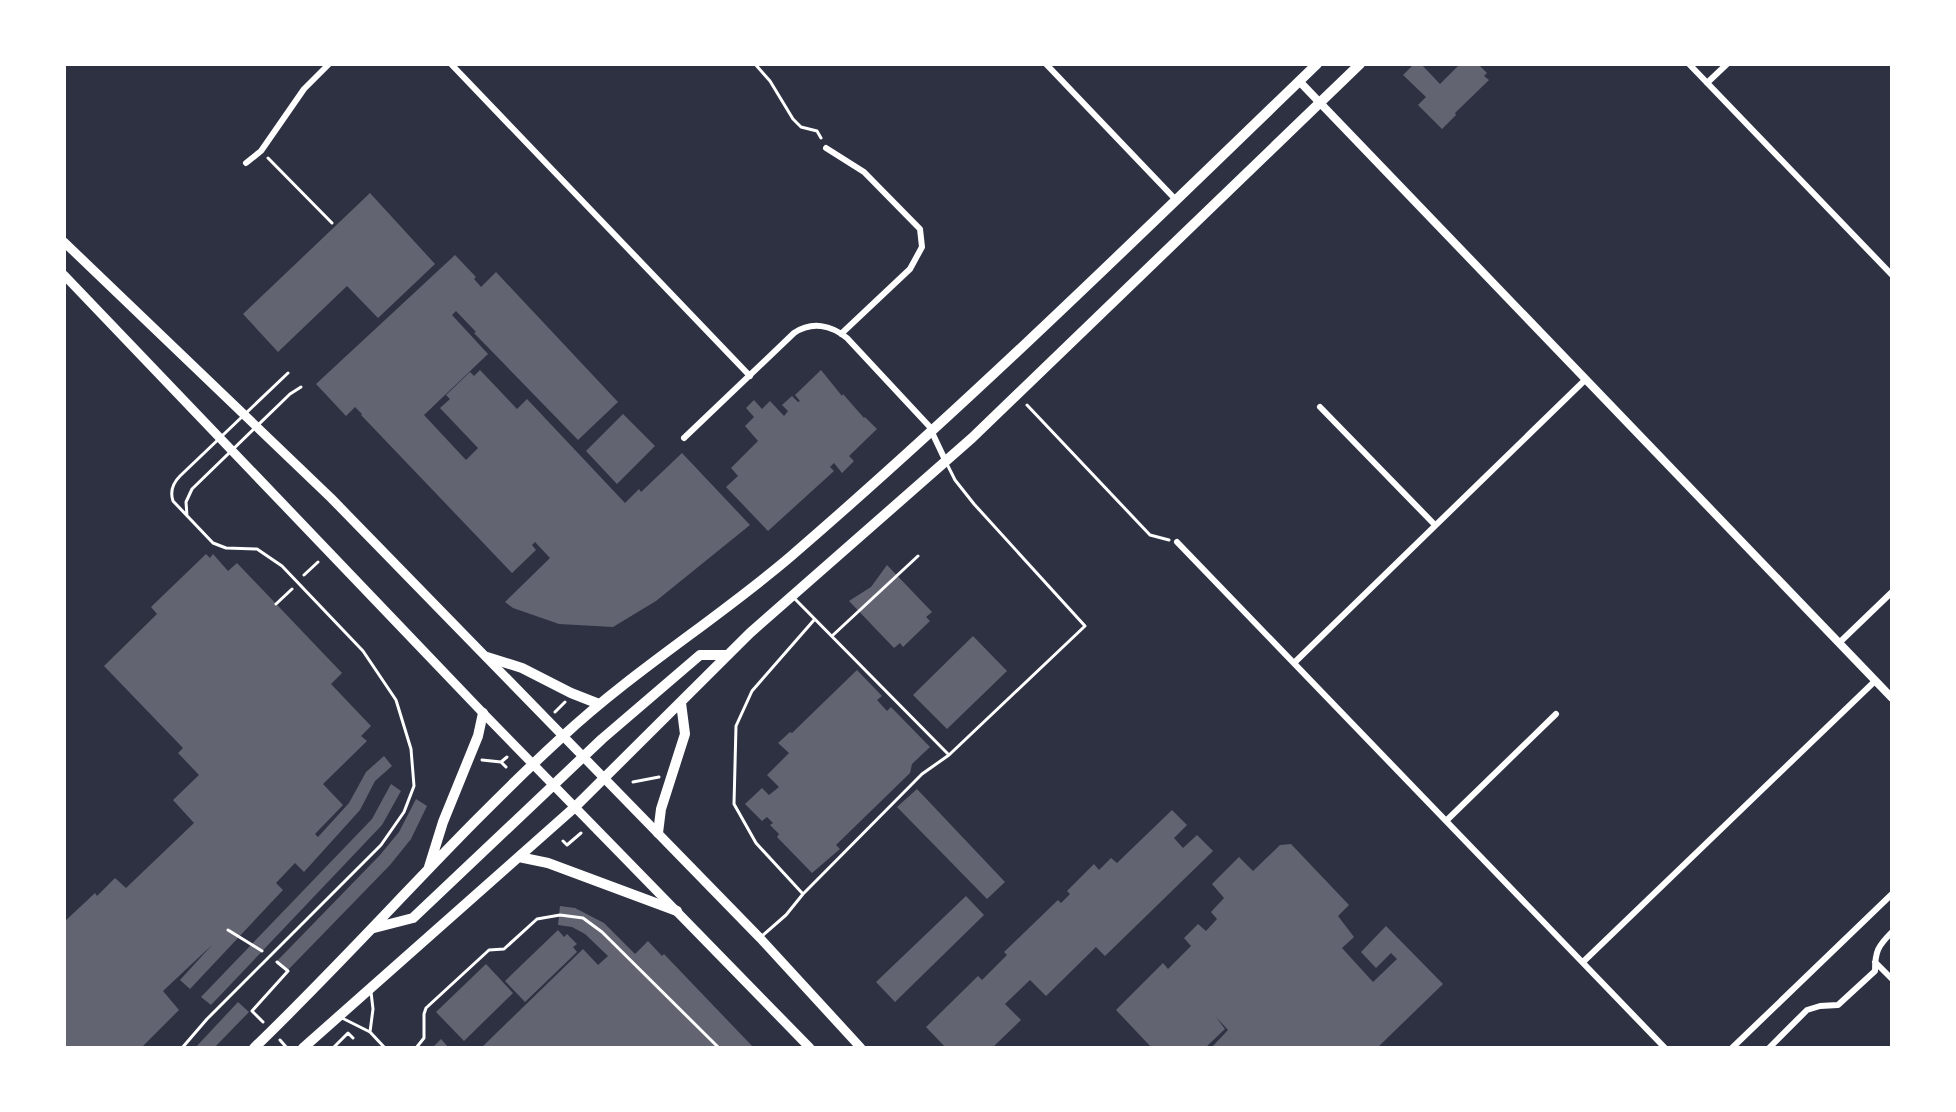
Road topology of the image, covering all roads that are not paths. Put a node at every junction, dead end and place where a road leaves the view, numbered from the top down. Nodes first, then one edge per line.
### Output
1 (329, 64) edge
2 (451, 64) edge
3 (1046, 64) edge
4 (1317, 64) edge
5 (1360, 64) edge
6 (1689, 64) edge
7 (1727, 64) edge
8 (1299, 81) junction
9 (1707, 83) junction
10 (1322, 104) junction
11 (826, 148) road end
12 (246, 163) dead end
13 (1176, 200) junction
14 (64, 242) edge
15 (64, 275) edge
16 (1892, 275) edge
17 (841, 334) junction
18 (288, 373) dead end
19 (750, 376) junction
20 (1586, 379) junction
21 (301, 387) dead end
22 (1320, 407) dead end
23 (244, 415) junction
24 (257, 427) junction
25 (932, 431) junction
26 (220, 438) junction
27 (684, 438) dead end
28 (232, 451) junction
29 (946, 462) junction
30 (187, 516) junction
31 (1435, 525) junction
32 (1177, 542) road end
33 (918, 556) dead end
34 (1892, 592) edge
35 (792, 596) junction
36 (814, 620) junction
37 (831, 637) junction
38 (1839, 643) junction
39 (728, 655) junction
40 (487, 657) junction
41 (1294, 663) junction
42 (1875, 681) junction
43 (1892, 698) edge
44 (681, 703) junction
45 (599, 704) junction
46 (483, 713) junction
47 (1556, 714) dead end
48 (563, 736) junction
49 (949, 755) junction
50 (584, 757) junction
51 (533, 764) junction
52 (605, 779) junction
53 (554, 786) junction
54 (575, 807) junction
55 (1446, 821) junction
56 (657, 833) junction
57 (519, 857) junction
58 (429, 870) junction
59 (803, 894) junction
60 (1892, 894) edge
61 (676, 911) junction
62 (374, 928) junction
63 (1892, 932) edge
64 (760, 938) junction
65 (1583, 962) junction
66 (1875, 962) junction
67 (1892, 979) edge
68 (371, 986) junction
69 (337, 1016) junction
70 (370, 1032) junction
71 (182, 1047) edge
72 (254, 1047) edge
73 (303, 1047) edge
74 (385, 1047) edge
75 (416, 1047) edge
76 (719, 1047) edge
77 (810, 1047) edge
78 (861, 1047) edge
79 (1665, 1047) edge
80 (1732, 1047) edge
81 (1769, 1047) edge

1 - 12 street
2 - 19 street
3 - 13 street
4 - 8 main road
5 - 10 main road
6 - 9 street
7 - 9 street
8 - 10 street
8 - 13 main road
9 - 16 street
10 - 20 street
10 - 29 main road
11 - 17 street
13 - 25 main road
14 - 23 main road
15 - 26 main road
17 - 19 street
17 - 25 street
18 - 23 lane
19 - 27 street
20 - 31 street
20 - 38 street
21 - 24 lane
22 - 31 street
23 - 24 main road
23 - 26 lane
24 - 28 lane
24 - 40 main road
25 - 29 street
25 - 45 main road
26 - 28 main road
26 - 30 lane
28 - 30 lane
28 - 46 main road
29 - 35 main road
29 - 49 lane
30 - 71 lane
31 - 41 street
32 - 41 street
33 - 37 lane
34 - 38 street
35 - 36 lane
35 - 39 main road
36 - 37 lane
36 - 59 lane
37 - 49 lane
38 - 42 street
39 - 44 main road
39 - 50 main road
40 - 45 main road
40 - 48 main road
41 - 55 street
42 - 43 street
42 - 65 street
44 - 52 main road
44 - 56 main road
45 - 48 main road
46 - 51 main road
46 - 58 main road
47 - 55 street
48 - 50 main road
48 - 51 main road
49 - 59 lane
50 - 52 main road
50 - 53 main road
51 - 53 main road
51 - 58 main road
52 - 54 main road
52 - 56 main road
53 - 54 main road
53 - 62 main road
54 - 57 main road
54 - 61 main road
55 - 65 street
56 - 64 main road
57 - 61 main road
57 - 68 main road
58 - 62 main road
59 - 64 lane
60 - 80 street
61 - 77 main road
62 - 72 main road
63 - 66 street
64 - 78 main road
65 - 79 street
66 - 67 street
66 - 81 street
68 - 69 main road
68 - 70 lane
69 - 70 lane
69 - 73 main road
70 - 74 lane
75 - 76 lane

